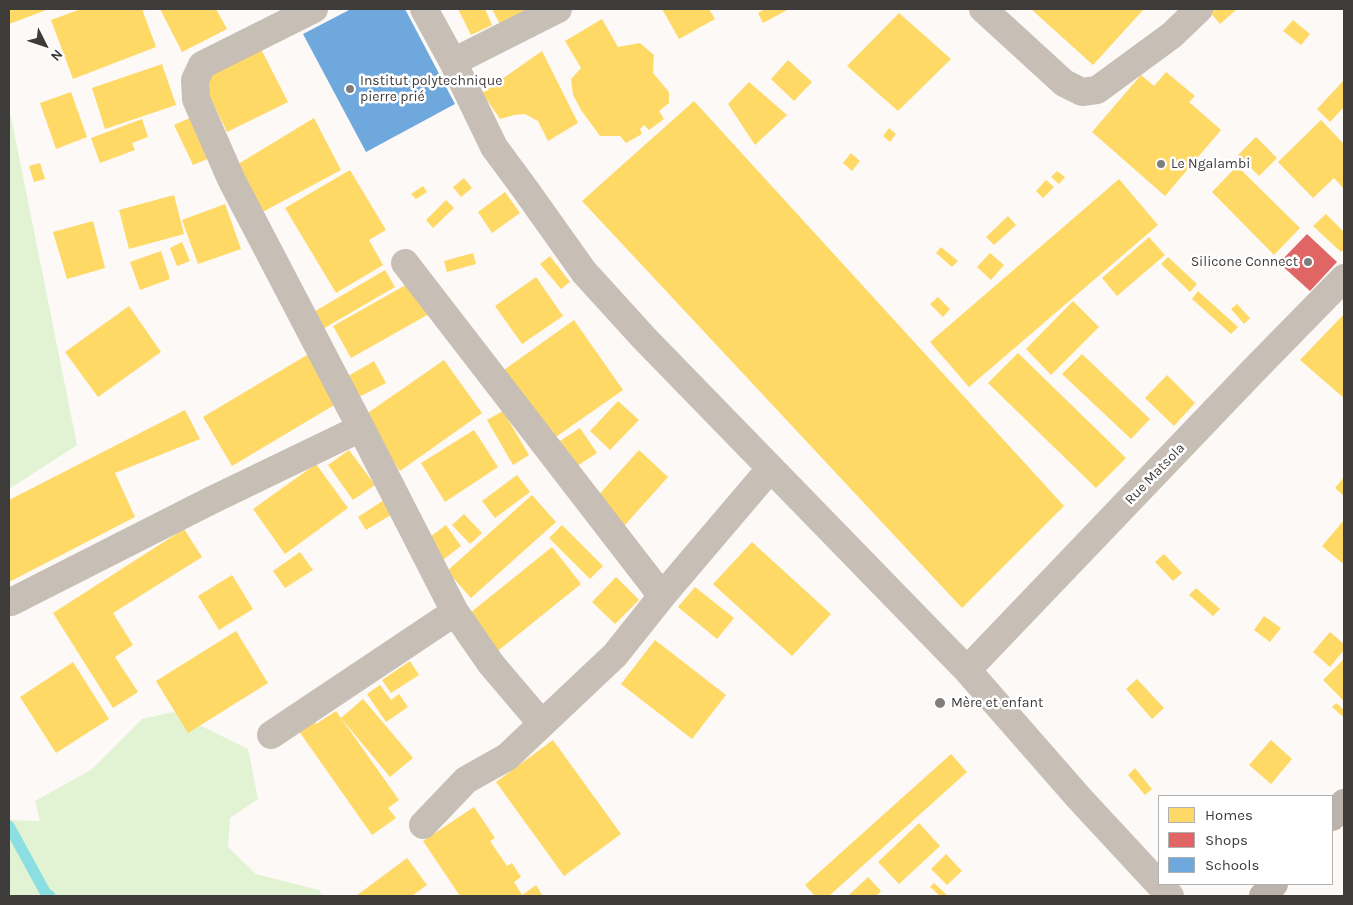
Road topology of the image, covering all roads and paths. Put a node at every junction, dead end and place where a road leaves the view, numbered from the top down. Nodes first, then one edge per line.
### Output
1 (314, 9) edge
2 (424, 9) edge
3 (558, 9) edge
4 (983, 9) edge
5 (1199, 9) edge
6 (453, 62) junction
7 (405, 264) dead end
8 (1344, 278) edge
9 (362, 428) junction
10 (770, 469) junction
11 (662, 596) junction
12 (11, 602) dead end
13 (455, 612) junction
14 (966, 670) junction
15 (542, 724) junction
16 (271, 735) dead end
17 (1344, 803) edge
18 (1333, 816) edge
19 (423, 825) dead end
20 (1158, 883) edge
21 (1160, 885) edge
22 (1273, 885) edge
23 (1170, 896) edge
24 (1263, 896) edge

1 - 9 street
2 - 6 street
3 - 6 street
4 - 5 street
6 - 10 street
7 - 11 street
8 - 14 street, Rue Matsola
9 - 12 street
9 - 13 street
10 - 11 street
10 - 14 street
11 - 15 street
13 - 15 street
13 - 16 street
14 - 20 street
15 - 19 street
17 - 18 main road
21 - 23 street
22 - 24 main road

